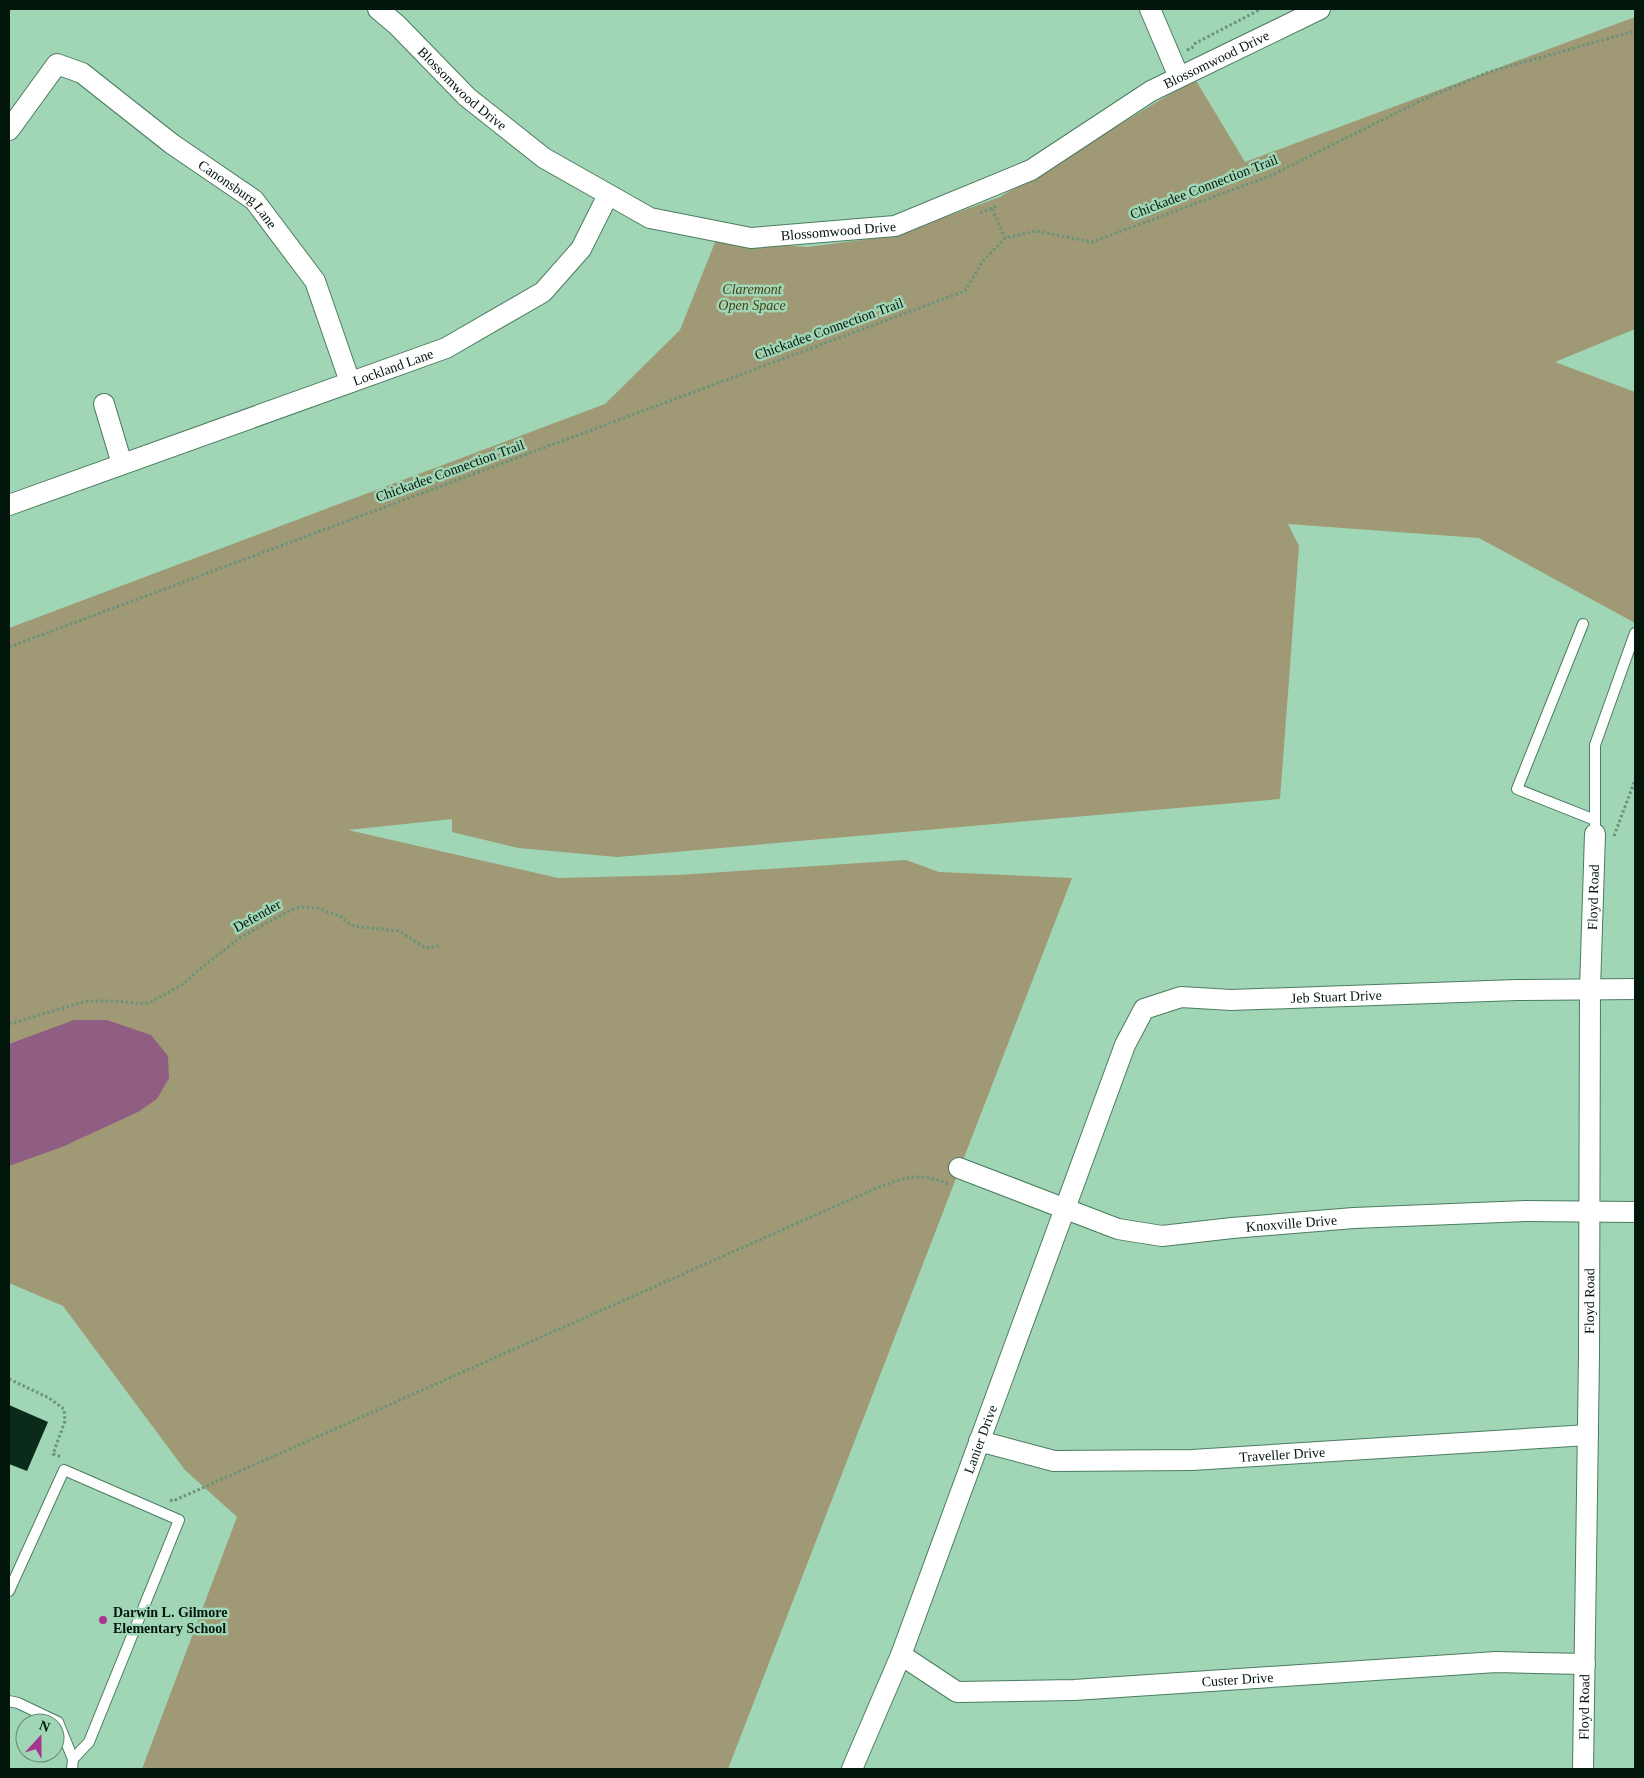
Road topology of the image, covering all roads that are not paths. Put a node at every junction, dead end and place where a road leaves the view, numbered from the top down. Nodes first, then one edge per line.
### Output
1 (378, 9) edge
2 (1150, 9) edge
3 (1320, 9) edge
4 (1180, 77) junction
5 (9, 130) edge
6 (608, 195) junction
7 (350, 382) junction
8 (104, 404) dead end
9 (122, 464) junction
10 (9, 505) edge
11 (1583, 624) dead end
12 (1635, 633) edge
13 (1595, 827) junction
14 (1590, 989) junction
15 (1635, 989) edge
16 (1103, 1106) joint
17 (954, 1176) road end
18 (1065, 1208) junction
19 (1589, 1212) junction
20 (1635, 1212) edge
21 (1588, 1435) junction
22 (979, 1441) junction
23 (9, 1591) edge
24 (900, 1655) junction
25 (1585, 1664) junction
26 (9, 1701) edge
27 (72, 1764) edge
28 (852, 1769) edge
29 (1584, 1769) edge

1 - 6 street, Blossomwood Drive
2 - 4 street
3 - 4 street, Blossomwood Drive
4 - 6 street, Blossomwood Drive
5 - 7 street, Canonsburg Lane
6 - 7 street, Lockland Lane
7 - 9 street, Lockland Lane
8 - 9 street
9 - 10 street, Lockland Lane
11 - 13 lane
12 - 13 lane
13 - 14 street, Floyd Road
14 - 15 street, Jeb Stuart Drive
14 - 16 street, Jeb Stuart Drive
14 - 19 street, Floyd Road
16 - 18 street, Lanier Drive
17 - 18 street, Knoxville Drive
18 - 19 street, Knoxville Drive
18 - 22 street, Lanier Drive
19 - 20 street, Knoxville Drive
19 - 21 street, Floyd Road
21 - 22 street, Traveller Drive
21 - 25 street, Floyd Road
22 - 24 street, Lanier Drive
23 - 27 lane
24 - 25 street, Custer Drive
24 - 28 street, Lanier Drive
25 - 29 street, Floyd Road
26 - 27 lane

